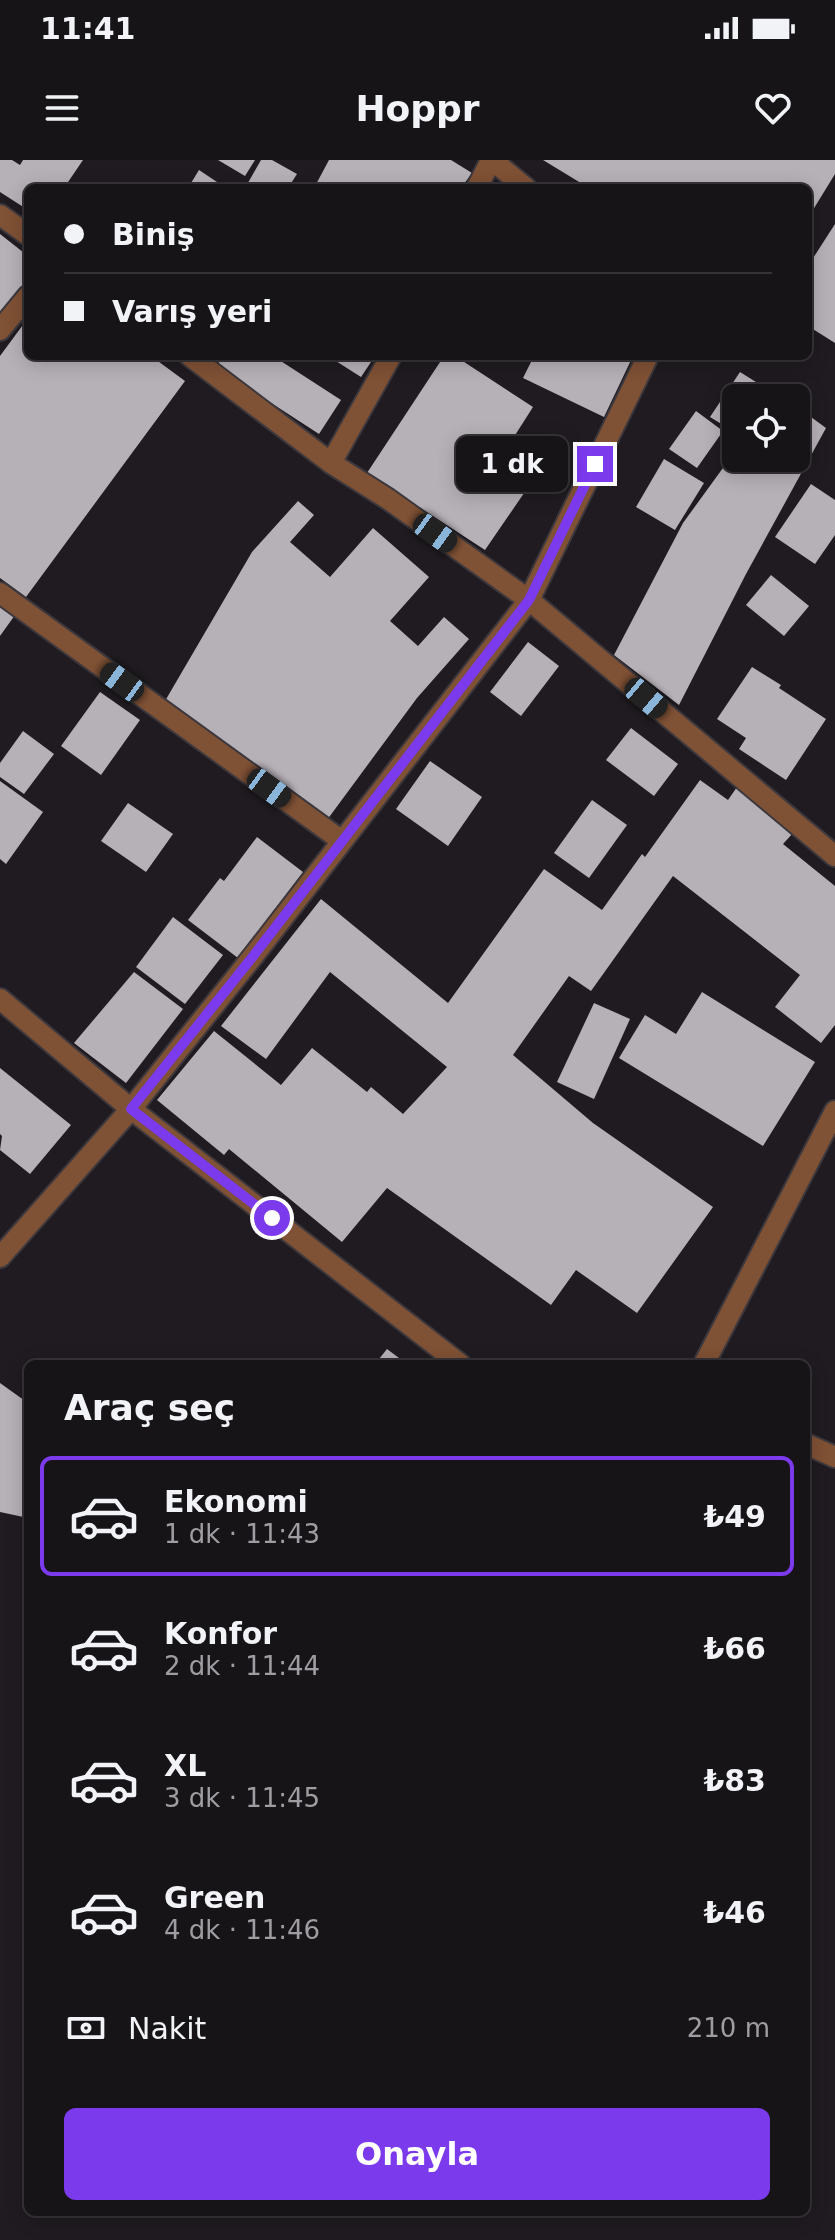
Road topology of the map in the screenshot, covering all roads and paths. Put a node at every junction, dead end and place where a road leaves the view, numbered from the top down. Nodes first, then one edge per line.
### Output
1 (492, 160) edge
2 (479, 184) edge
3 (521, 184) edge
4 (0, 215) edge
5 (24, 232) edge
6 (24, 301) edge
7 (0, 330) edge
8 (195, 360) edge
9 (389, 360) edge
10 (646, 360) edge
11 (331, 463) junction
12 (0, 593) edge
13 (529, 600) junction
14 (342, 841) junction
15 (835, 856) edge
16 (0, 999) edge
17 (131, 1109) junction
18 (835, 1111) edge
19 (0, 1257) edge
20 (455, 1360) edge
21 (706, 1360) edge
22 (810, 1446) edge
23 (835, 1457) edge

1 - 2 street
1 - 3 street
4 - 5 street
6 - 7 street
8 - 11 street
9 - 11 street
10 - 13 street
11 - 13 street
12 - 14 street
13 - 14 street
13 - 15 street
14 - 17 street
16 - 17 street
17 - 19 street
17 - 20 street
18 - 21 street
22 - 23 street

